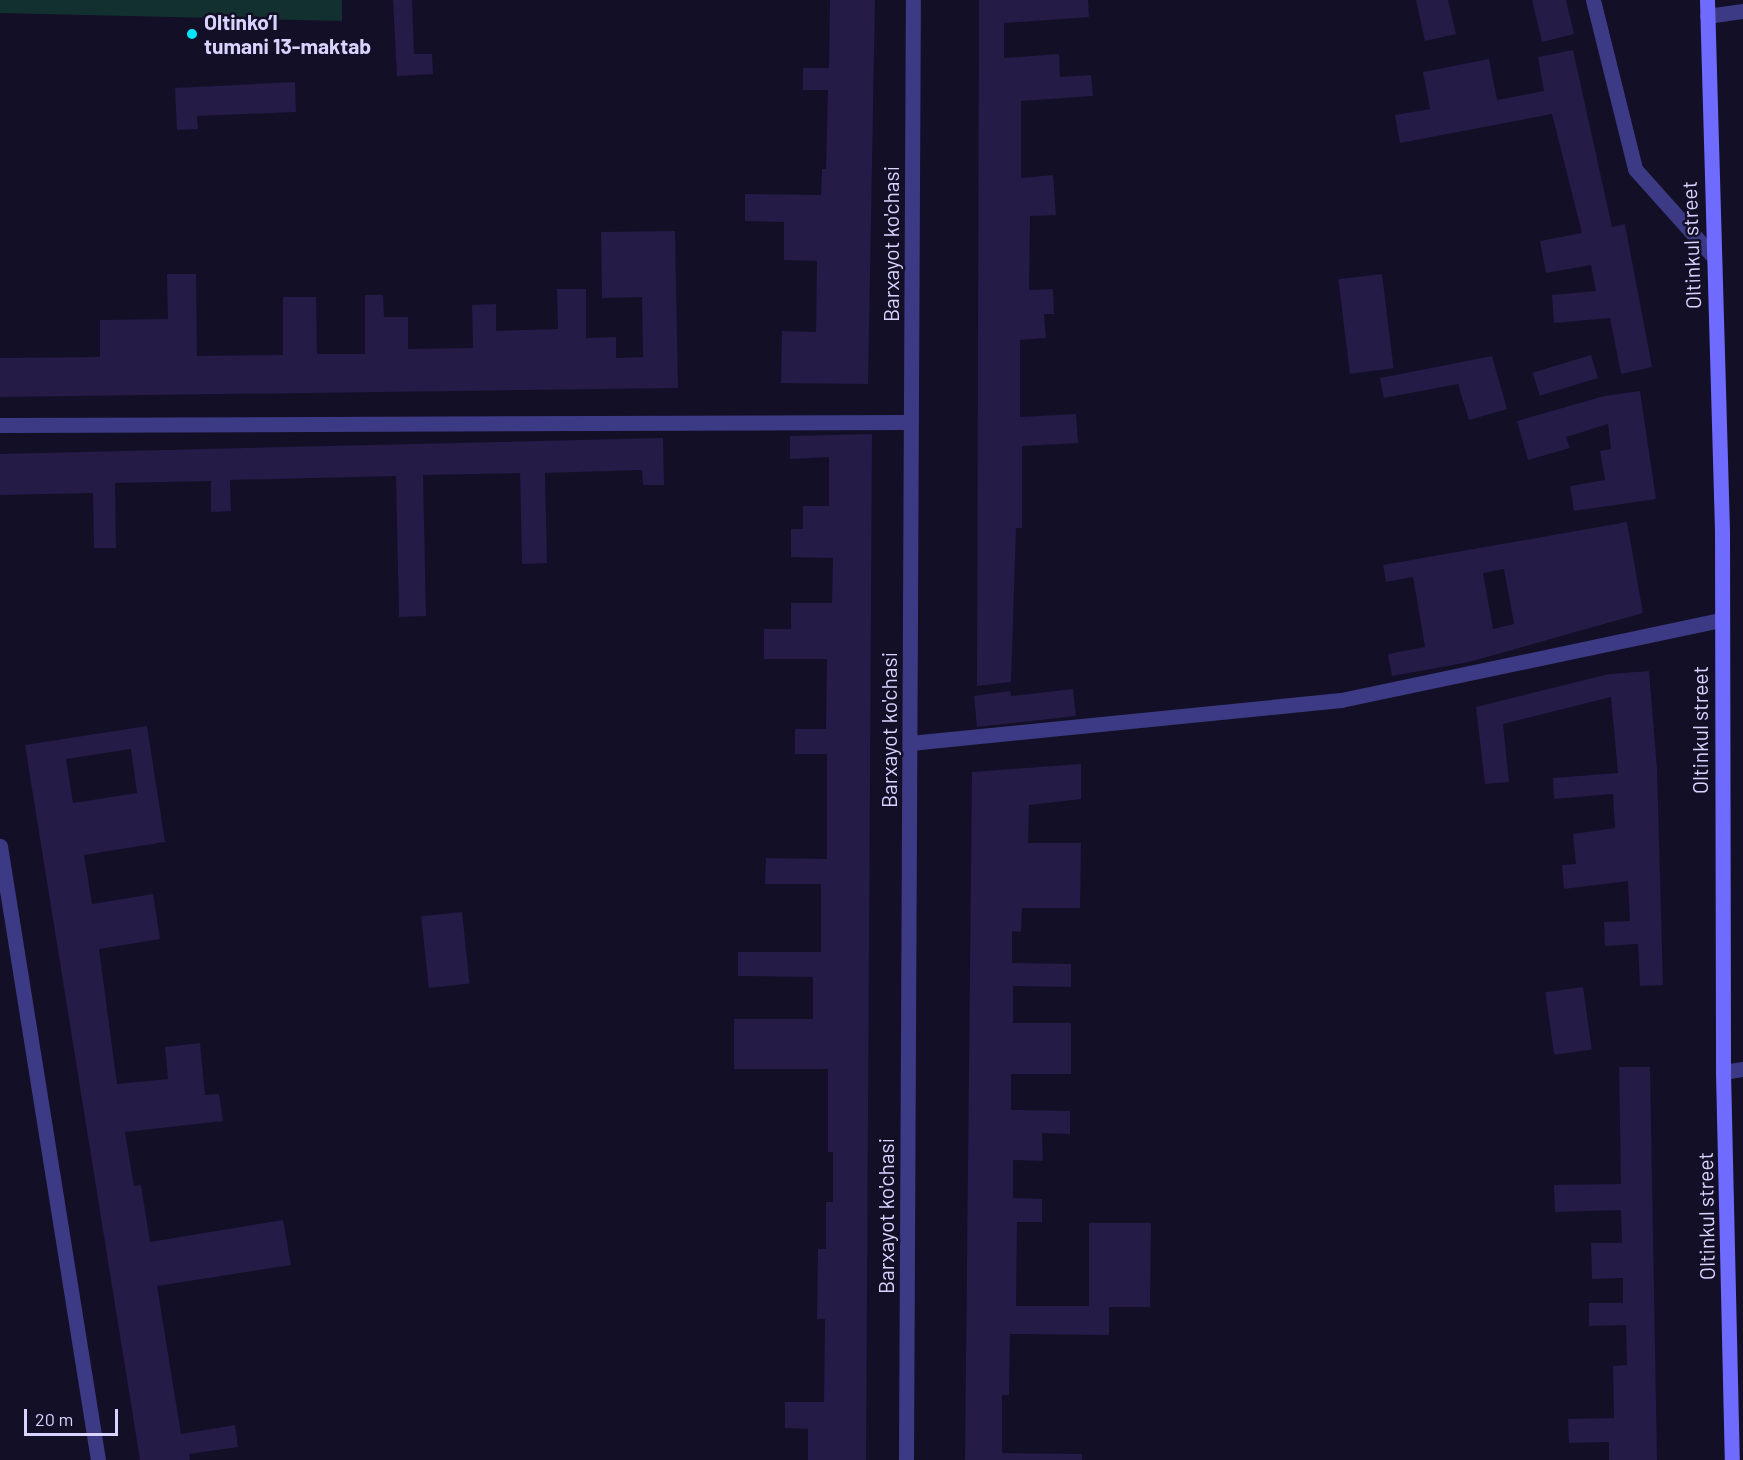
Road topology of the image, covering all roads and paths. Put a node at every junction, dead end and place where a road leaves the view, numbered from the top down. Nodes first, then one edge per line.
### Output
1 (913, 0) edge
2 (1593, 0) edge
3 (1707, 8) edge
4 (1743, 11) edge
5 (1711, 254) junction
6 (911, 422) junction
7 (0, 424) edge
8 (1720, 620) junction
9 (910, 743) junction
10 (0, 846) edge
11 (1743, 1069) edge
12 (1723, 1072) junction
13 (98, 1460) edge
14 (906, 1460) edge
15 (1732, 1460) edge

1 - 6 street, Barxayot ko'chasi
2 - 5 street
3 - 4 street
3 - 5 main road, Oltinkul street
5 - 8 main road, Oltinkul street
6 - 7 street
6 - 9 street, Barxayot ko'chasi
8 - 9 street
8 - 12 main road, Oltinkul street
9 - 14 street, Barxayot ko'chasi
10 - 13 street
11 - 12 street
12 - 15 main road, Oltinkul street

